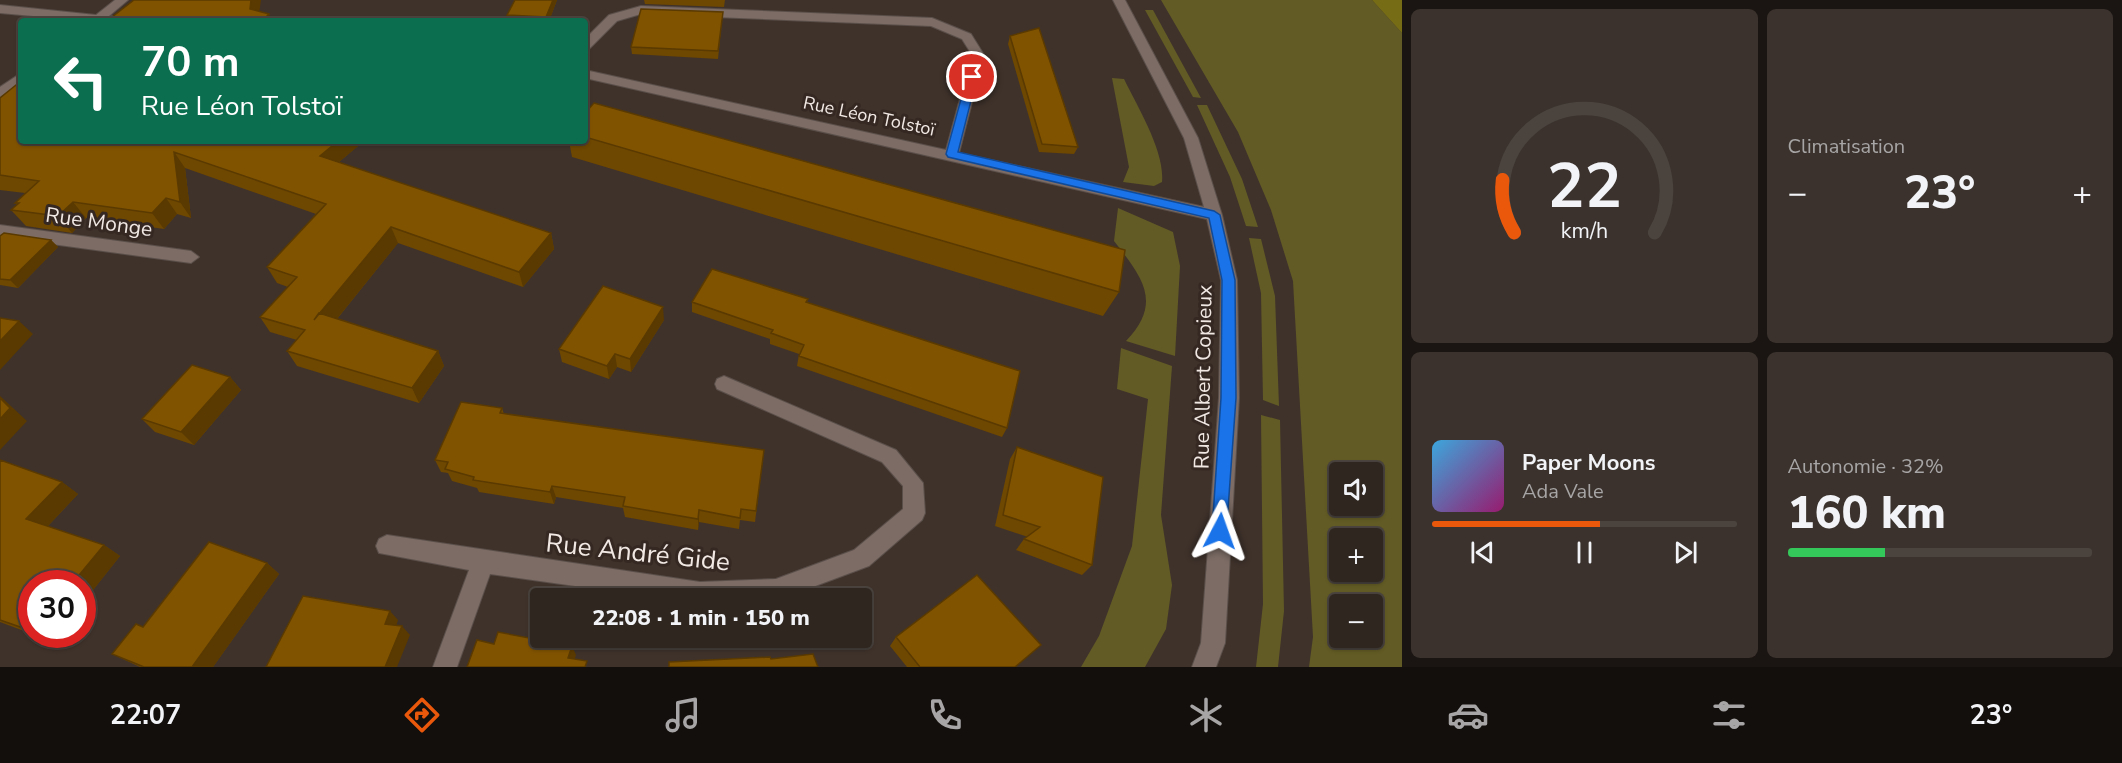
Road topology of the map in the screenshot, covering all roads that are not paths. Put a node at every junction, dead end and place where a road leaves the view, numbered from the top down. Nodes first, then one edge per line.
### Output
1 (122, 0) edge
2 (1119, 0) edge
3 (0, 9) edge
4 (79, 18) edge
5 (99, 18) edge
6 (588, 43) edge
7 (588, 75) edge
8 (18, 79) edge
9 (0, 93) edge
10 (952, 154) junction
11 (1214, 215) junction
12 (0, 231) edge
13 (191, 257) dead end
14 (724, 384) dead end
15 (387, 546) dead end
16 (483, 562) junction
17 (445, 667) edge
18 (1204, 667) edge

1 - 5 street
2 - 11 street, Rue Albert Copieux
3 - 4 street
6 - 10 street
7 - 10 street, Rue Léon Tolstoï
8 - 9 street
10 - 11 street, Rue Léon Tolstoï
11 - 18 street, Rue Albert Copieux
12 - 13 street, Rue Monge
14 - 16 street, Rue André Gide
15 - 16 street, Rue André Gide
16 - 17 street

